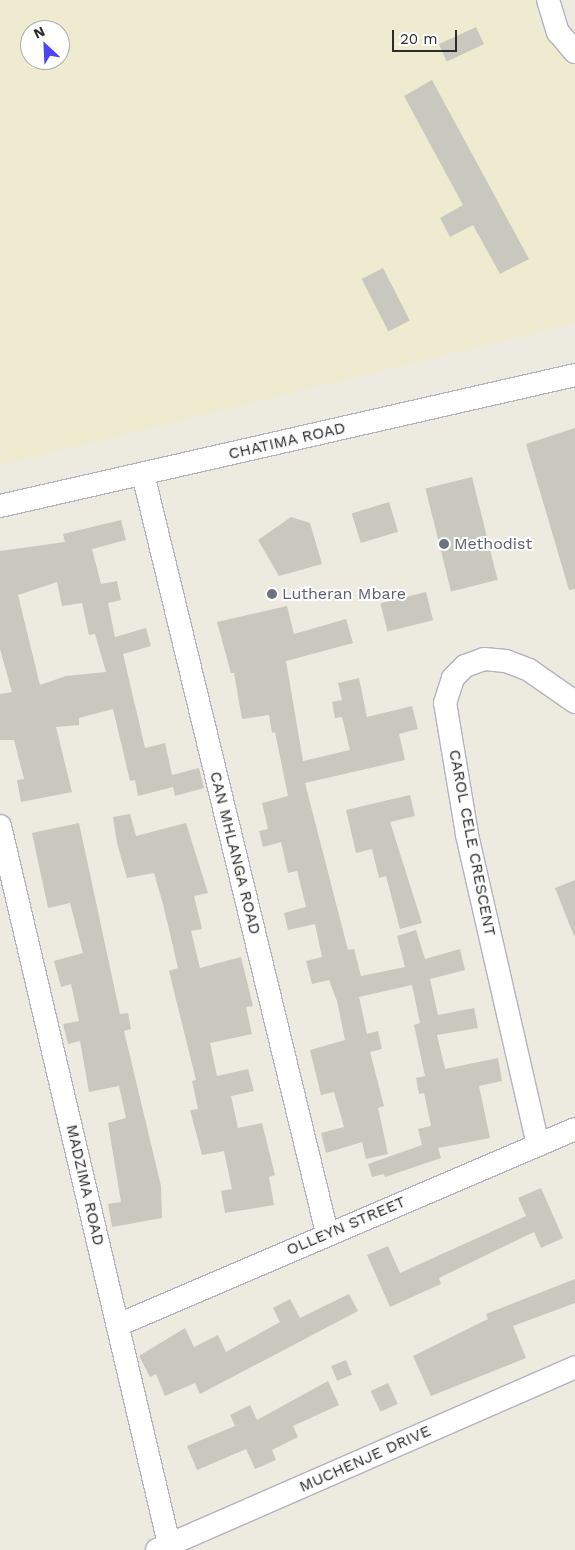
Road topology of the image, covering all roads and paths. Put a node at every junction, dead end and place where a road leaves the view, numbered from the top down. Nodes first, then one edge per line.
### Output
1 (548, 0) edge
2 (575, 52) edge
3 (575, 375) edge
4 (143, 474) junction
5 (0, 506) edge
6 (575, 702) edge
7 (0, 826) edge
8 (575, 1128) edge
9 (538, 1145) junction
10 (327, 1233) junction
11 (118, 1325) junction
12 (575, 1367) edge
13 (163, 1547) edge

1 - 2 street
3 - 4 street, CHATIMA ROAD
4 - 5 street, CHATIMA ROAD
4 - 10 street, CAN MHLANGA ROAD
6 - 9 street, CAROL CELE CRESCENT
7 - 11 street, MADZIMA ROAD
8 - 9 street, OLLEYN STREET
9 - 10 street, OLLEYN STREET
10 - 11 street, OLLEYN STREET
11 - 13 street, MADZIMA ROAD
12 - 13 street, MUCHENJE DRIVE

